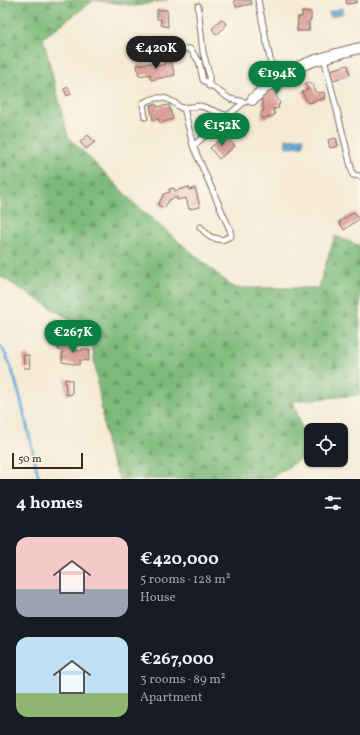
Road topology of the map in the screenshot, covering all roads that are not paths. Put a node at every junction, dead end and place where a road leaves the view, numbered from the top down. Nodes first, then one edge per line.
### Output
1 (258, 0) edge
2 (198, 6) dead end
3 (168, 48) dead end
4 (360, 48) edge
5 (324, 58) junction
6 (278, 78) junction
7 (210, 86) junction
8 (248, 101) junction
9 (184, 108) junction
10 (228, 116) junction
11 (145, 118) dead end
12 (193, 146) junction
13 (360, 176) edge
14 (200, 227) dead end

1 - 6 lane
2 - 7 lane
3 - 7 lane
4 - 5 street
5 - 6 street
5 - 13 lane
6 - 8 street
7 - 8 lane
8 - 10 lane
9 - 10 lane
9 - 11 lane
9 - 12 lane
10 - 12 lane
12 - 14 lane

